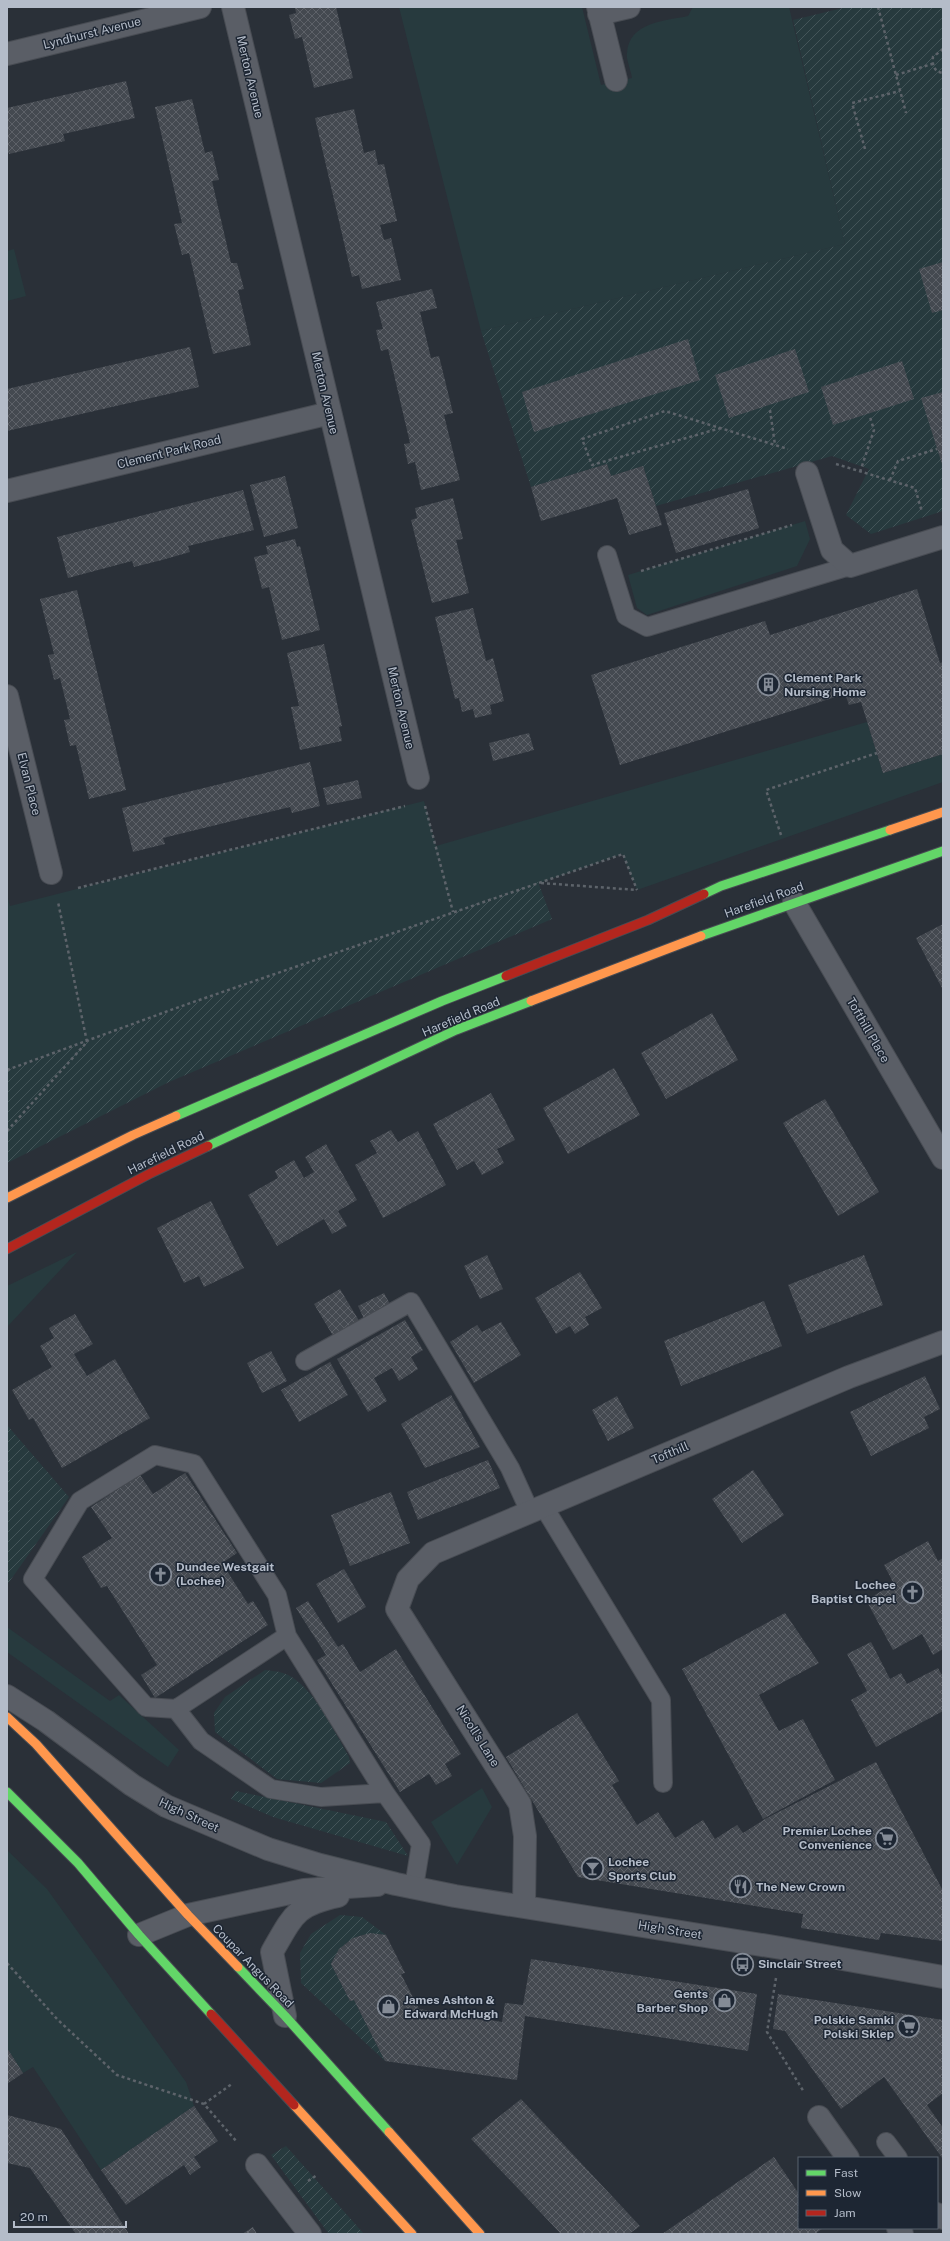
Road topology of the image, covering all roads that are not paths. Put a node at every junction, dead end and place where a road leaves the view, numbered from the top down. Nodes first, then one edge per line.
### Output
1 (200, 7) edge
2 (233, 7) edge
3 (629, 7) edge
4 (599, 11) edge
5 (7, 54) edge
6 (616, 80) dead end
7 (330, 413) junction
8 (807, 474) dead end
9 (7, 491) edge
10 (937, 539) edge
11 (607, 555) dead end
12 (850, 566) junction
13 (7, 696) edge
14 (418, 778) road end
15 (943, 812) edge
16 (943, 850) edge
17 (53, 883) road end
18 (794, 902) junction
19 (943, 1158) edge
20 (7, 1198) edge
21 (7, 1249) edge
22 (943, 1342) edge
23 (305, 1361) dead end
24 (537, 1509) junction
25 (408, 1579) joint
26 (287, 1636) junction
27 (7, 1696) edge
28 (176, 1709) junction
29 (7, 1717) edge
30 (663, 1783) dead end
31 (7, 1792) edge
32 (385, 1793) junction
33 (405, 1886) junction
34 (524, 1906) junction
35 (188, 1915) junction
36 (140, 1936) junction
37 (943, 1977) edge
38 (285, 2016) junction
39 (819, 2117) road end
40 (886, 2142) dead end
41 (847, 2157) edge
42 (897, 2157) edge
43 (257, 2165) road end
44 (310, 2234) edge
45 (412, 2234) edge
46 (480, 2234) edge

1 - 5 street, Lyndhurst Avenue
2 - 7 street, Merton Avenue
3 - 4 street
4 - 6 street
7 - 9 street, Clement Park Road
7 - 14 street, Merton Avenue
8 - 12 street
10 - 12 street
11 - 12 lane
13 - 17 street, Elvan Place
15 - 20 street, Harefield Road
16 - 18 street, Harefield Road
18 - 19 street, Tofthill Place
18 - 21 street, Harefield Road
22 - 24 street, Tofthill
23 - 24 lane
24 - 25 street, Tofthill
24 - 30 lane
25 - 34 street, Nicoll's Lane
26 - 28 lane
26 - 28 lane
26 - 32 lane
27 - 33 street, High Street
28 - 32 lane
29 - 35 street, Coupar Angus Road
31 - 36 street
32 - 33 lane
33 - 34 street, High Street
33 - 35 street, High Street
33 - 38 street, High Street
34 - 37 street, High Street
35 - 36 street, High Street
35 - 38 street, Coupar Angus Road
36 - 45 street
38 - 46 street, Coupar Angus Road
39 - 41 street
40 - 42 lane
43 - 44 street

